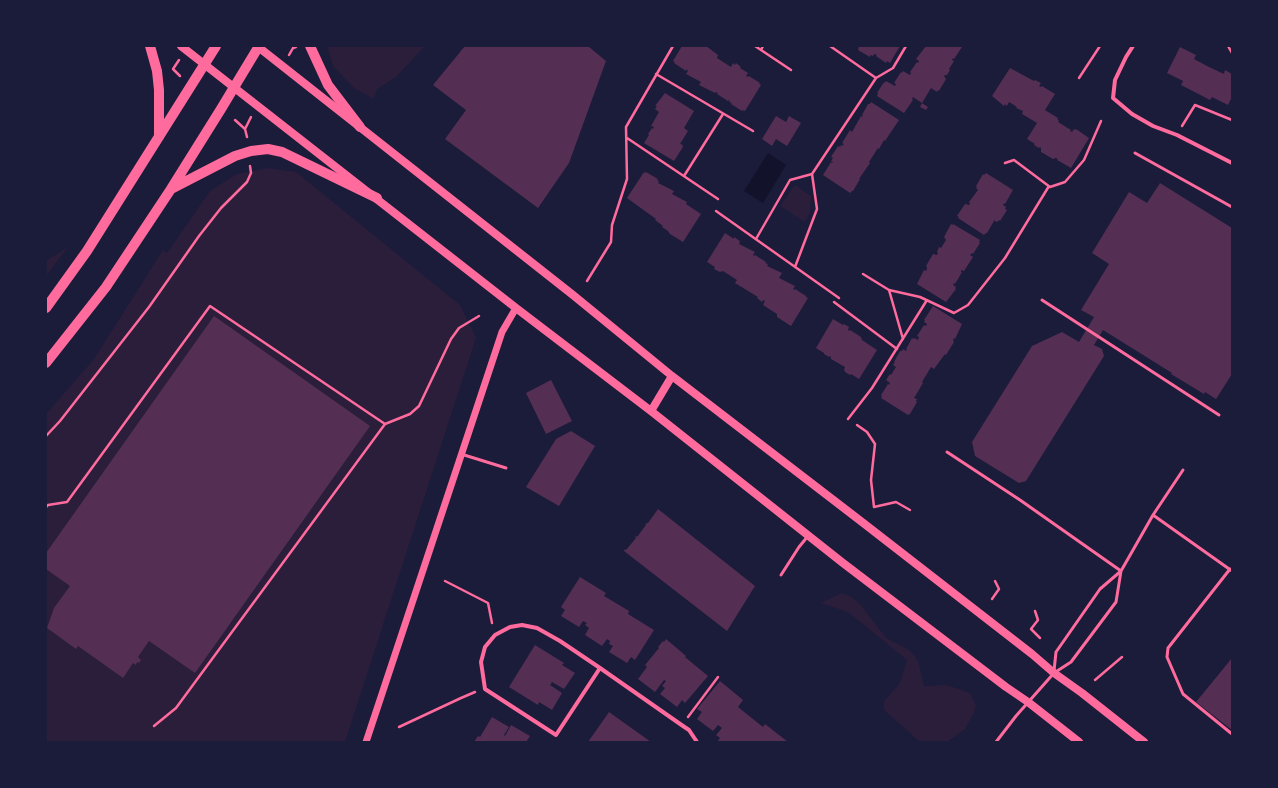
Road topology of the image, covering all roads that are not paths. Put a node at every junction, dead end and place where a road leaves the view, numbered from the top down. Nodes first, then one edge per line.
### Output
1 (150, 46) edge
2 (181, 46) edge
3 (216, 46) edge
4 (258, 46) edge
5 (310, 46) edge
6 (1133, 46) edge
7 (205, 64) junction
8 (234, 87) junction
9 (360, 127) junction
10 (159, 137) junction
11 (1135, 153) dead end
12 (1232, 163) edge
13 (171, 189) junction
14 (377, 198) junction
15 (1232, 207) edge
16 (1042, 300) dead end
17 (46, 308) edge
18 (516, 308) junction
19 (46, 363) edge
20 (672, 376) junction
21 (651, 411) junction
22 (1219, 415) dead end
23 (947, 452) dead end
24 (461, 454) junction
25 (506, 468) dead end
26 (1183, 470) dead end
27 (1153, 516) junction
28 (808, 536) junction
29 (1231, 570) edge
30 (1121, 571) junction
31 (781, 576) dead end
32 (600, 668) junction
33 (1054, 673) junction
34 (1028, 702) junction
35 (1232, 734) edge
36 (366, 742) edge
37 (697, 742) edge
38 (996, 742) edge
39 (1079, 742) edge
40 (1144, 742) edge

1 - 10 main road
2 - 7 main road
3 - 7 main road
4 - 8 main road
4 - 9 main road
5 - 9 main road
6 - 12 street
7 - 8 main road
7 - 10 main road
8 - 13 main road
8 - 14 main road
9 - 20 main road
10 - 17 main road
11 - 15 lane
13 - 14 main road
13 - 19 main road
14 - 18 main road
16 - 22 lane
18 - 21 main road
18 - 24 street
20 - 21 main road
20 - 33 main road
21 - 28 main road
23 - 30 lane
24 - 25 lane
24 - 36 street
26 - 27 lane
27 - 29 lane
27 - 30 lane
28 - 31 lane
28 - 34 main road
29 - 35 lane
30 - 33 lane
30 - 33 lane
32 - 32 street
32 - 37 street
33 - 34 lane
33 - 40 main road
34 - 38 lane
34 - 39 main road

